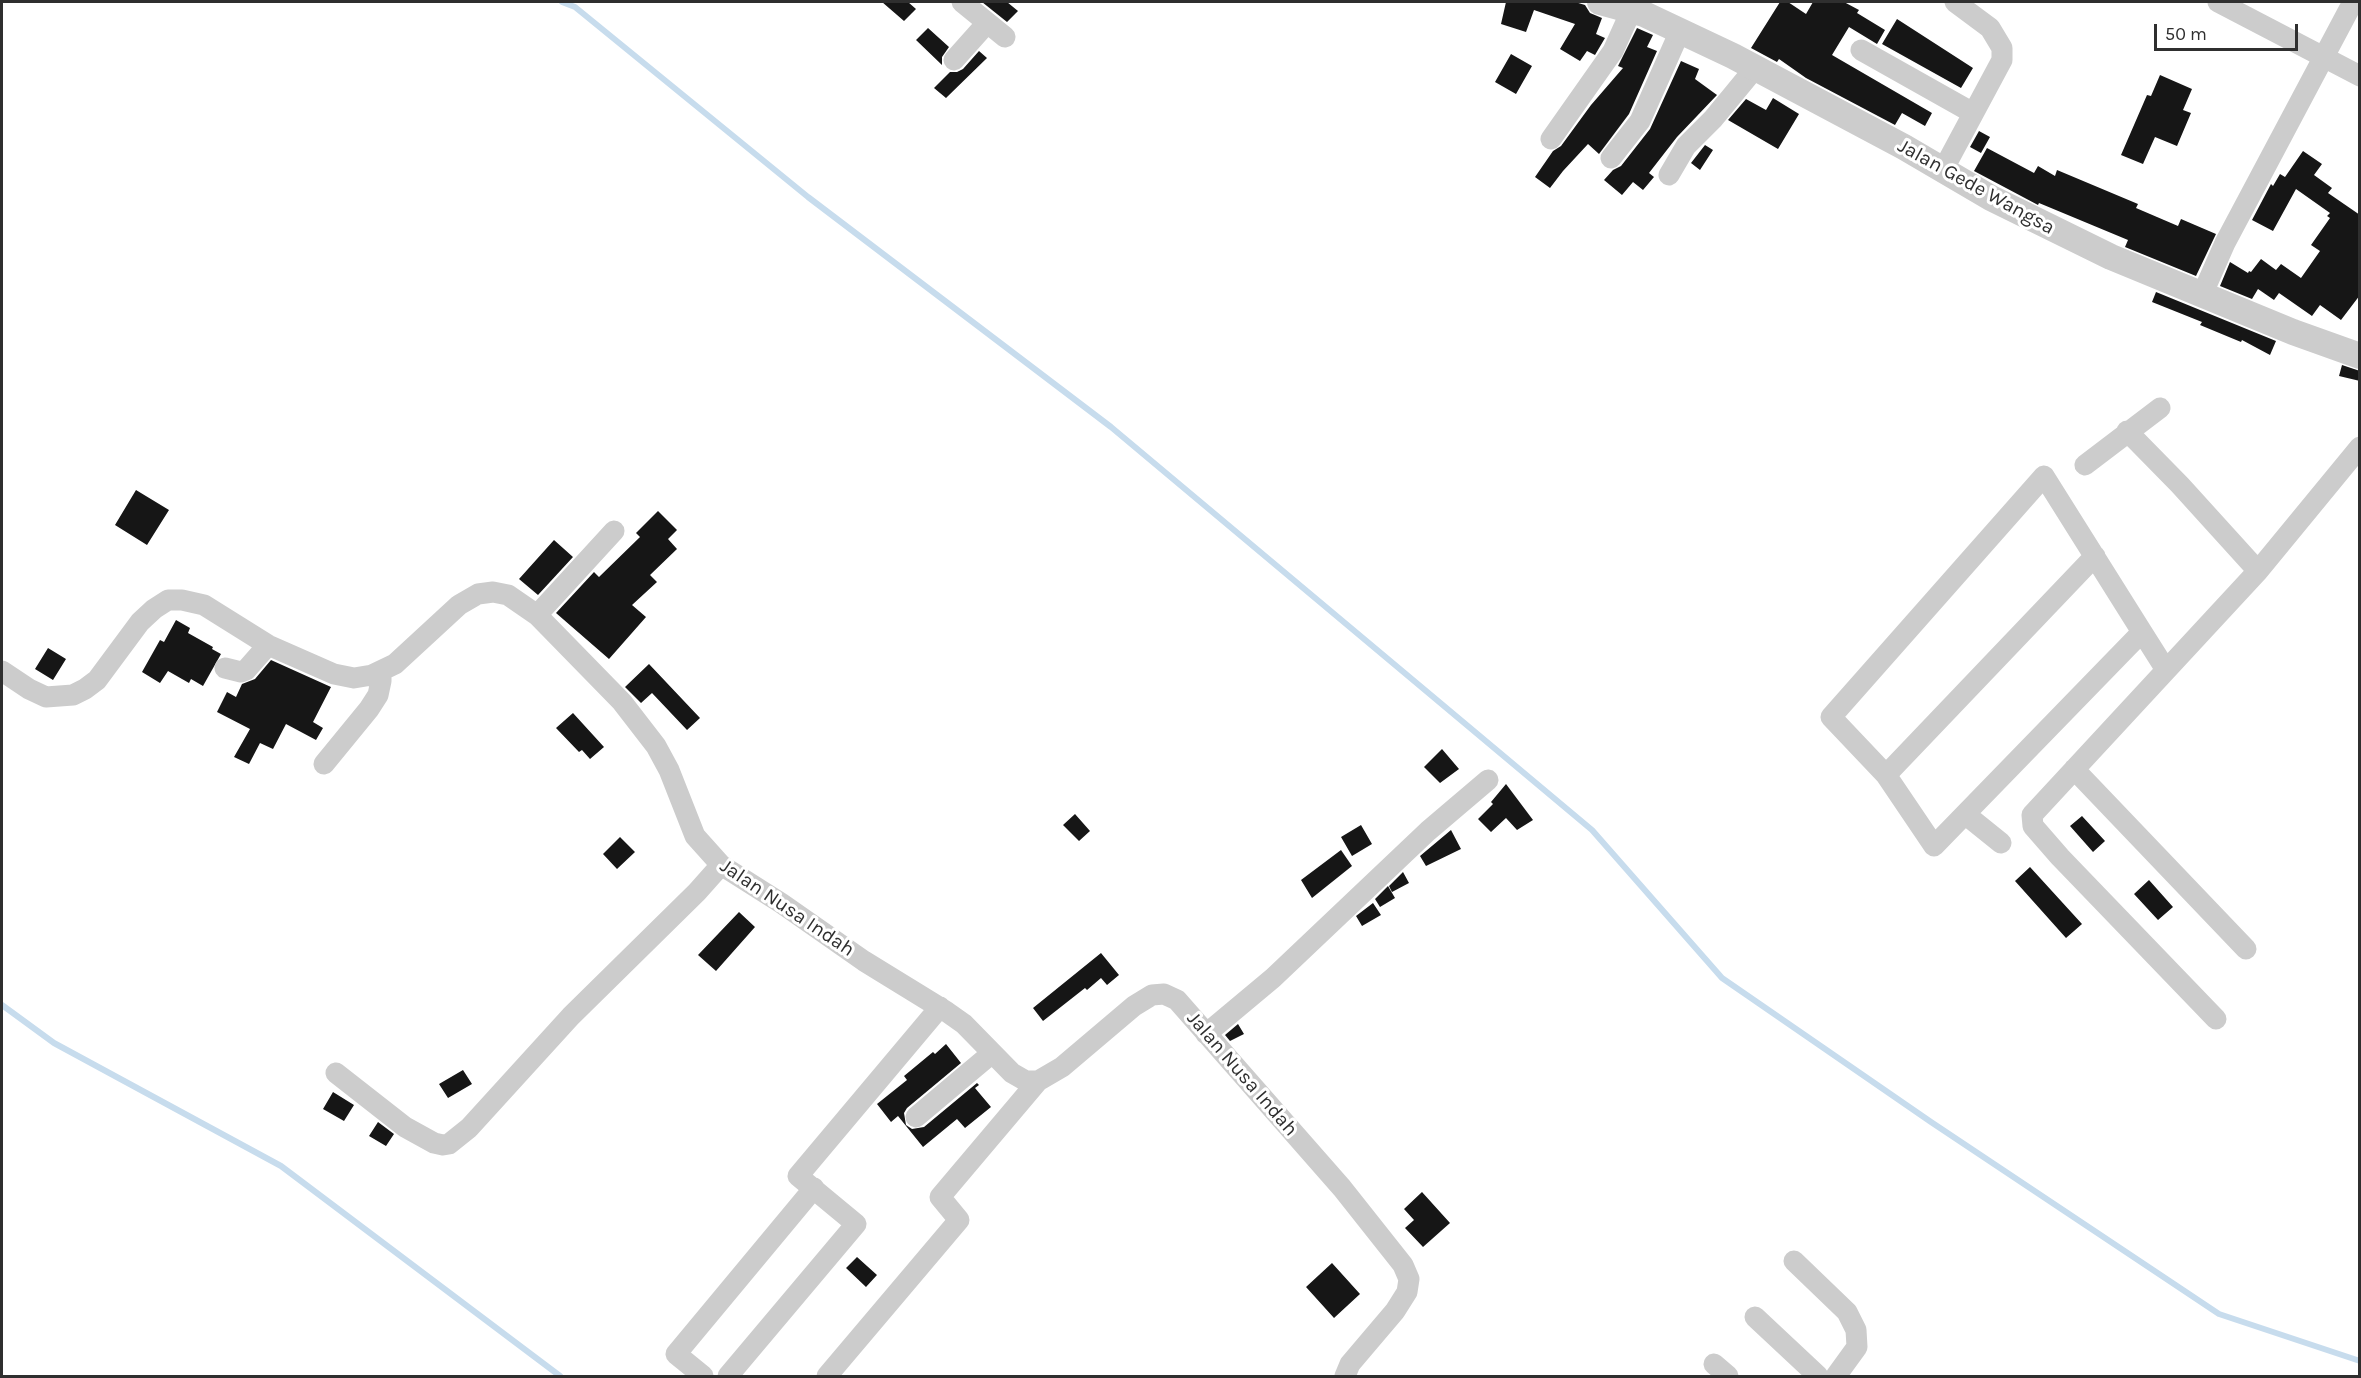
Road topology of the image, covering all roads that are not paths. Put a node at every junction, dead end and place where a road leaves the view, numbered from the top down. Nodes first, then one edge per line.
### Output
1 (962, 2) edge
2 (1600, 2) edge
3 (1955, 2) edge
4 (2218, 2) edge
5 (2353, 2) edge
6 (1642, 9) edge
7 (987, 23) junction
8 (1680, 31) junction
9 (1005, 37) dead end
10 (1861, 50) dead end
11 (2323, 57) junction
12 (954, 60) dead end
13 (1755, 68) junction
14 (2360, 76) edge
15 (1973, 113) junction
16 (1551, 139) dead end
17 (1611, 158) dead end
18 (1943, 170) junction
19 (1668, 175) dead end
20 (2202, 295) junction
21 (2360, 356) edge
22 (2160, 408) dead end
23 (2127, 431) junction
24 (2360, 447) edge
25 (2085, 465) dead end
26 (614, 531) dead end
27 (2095, 556) junction
28 (2258, 571) junction
29 (537, 615) junction
30 (2142, 632) junction
31 (268, 645) junction
32 (225, 668) dead end
33 (2166, 670) junction
34 (2, 671) edge
35 (381, 672) junction
36 (324, 764) dead end
37 (2074, 769) junction
38 (1886, 775) junction
39 (1488, 780) dead end
40 (1965, 814) junction
41 (2001, 843) dead end
42 (721, 865) junction
43 (2246, 949) dead end
44 (940, 1007) junction
45 (2216, 1019) dead end
46 (1206, 1034) junction
47 (992, 1054) junction
48 (336, 1073) dead end
49 (1038, 1081) junction
50 (916, 1117) dead end
51 (814, 1188) junction
52 (1794, 1261) dead end
53 (1755, 1317) dead end
54 (703, 1377) edge
55 (728, 1377) edge
56 (827, 1377) edge
57 (1345, 1377) edge
58 (1818, 1377) edge
59 (1836, 1377) edge

1 - 7 street
2 - 6 street, Jalan Gede Wangsa
3 - 15 street
4 - 11 street
5 - 11 street
6 - 8 street, Jalan Gede Wangsa
6 - 16 street
7 - 9 street
7 - 12 street
8 - 13 street, Jalan Gede Wangsa
8 - 17 street
10 - 15 street
11 - 14 street
11 - 20 street
13 - 18 street, Jalan Gede Wangsa
13 - 19 street
15 - 18 street
18 - 20 street, Jalan Gede Wangsa
20 - 21 street, Jalan Gede Wangsa
22 - 23 street
23 - 25 street
23 - 28 street
24 - 28 street
26 - 29 street
27 - 30 street
27 - 38 street
27 - 38 street
28 - 33 street
29 - 35 street, Jalan Nusa Indah
29 - 42 street, Jalan Nusa Indah
30 - 33 street
30 - 40 street
31 - 32 street
31 - 34 street, Jalan Nusa Indah
31 - 35 street, Jalan Nusa Indah
33 - 37 street
35 - 36 street
37 - 43 street
37 - 45 street
38 - 40 street
39 - 46 street
40 - 41 street
42 - 44 street, Jalan Nusa Indah
42 - 48 street
44 - 47 street, Jalan Nusa Indah
44 - 51 street
46 - 49 street, Jalan Nusa Indah
46 - 57 street, Jalan Nusa Indah
47 - 49 street, Jalan Nusa Indah
47 - 50 street
49 - 56 street
51 - 54 street
51 - 55 street
52 - 59 street
53 - 58 street

